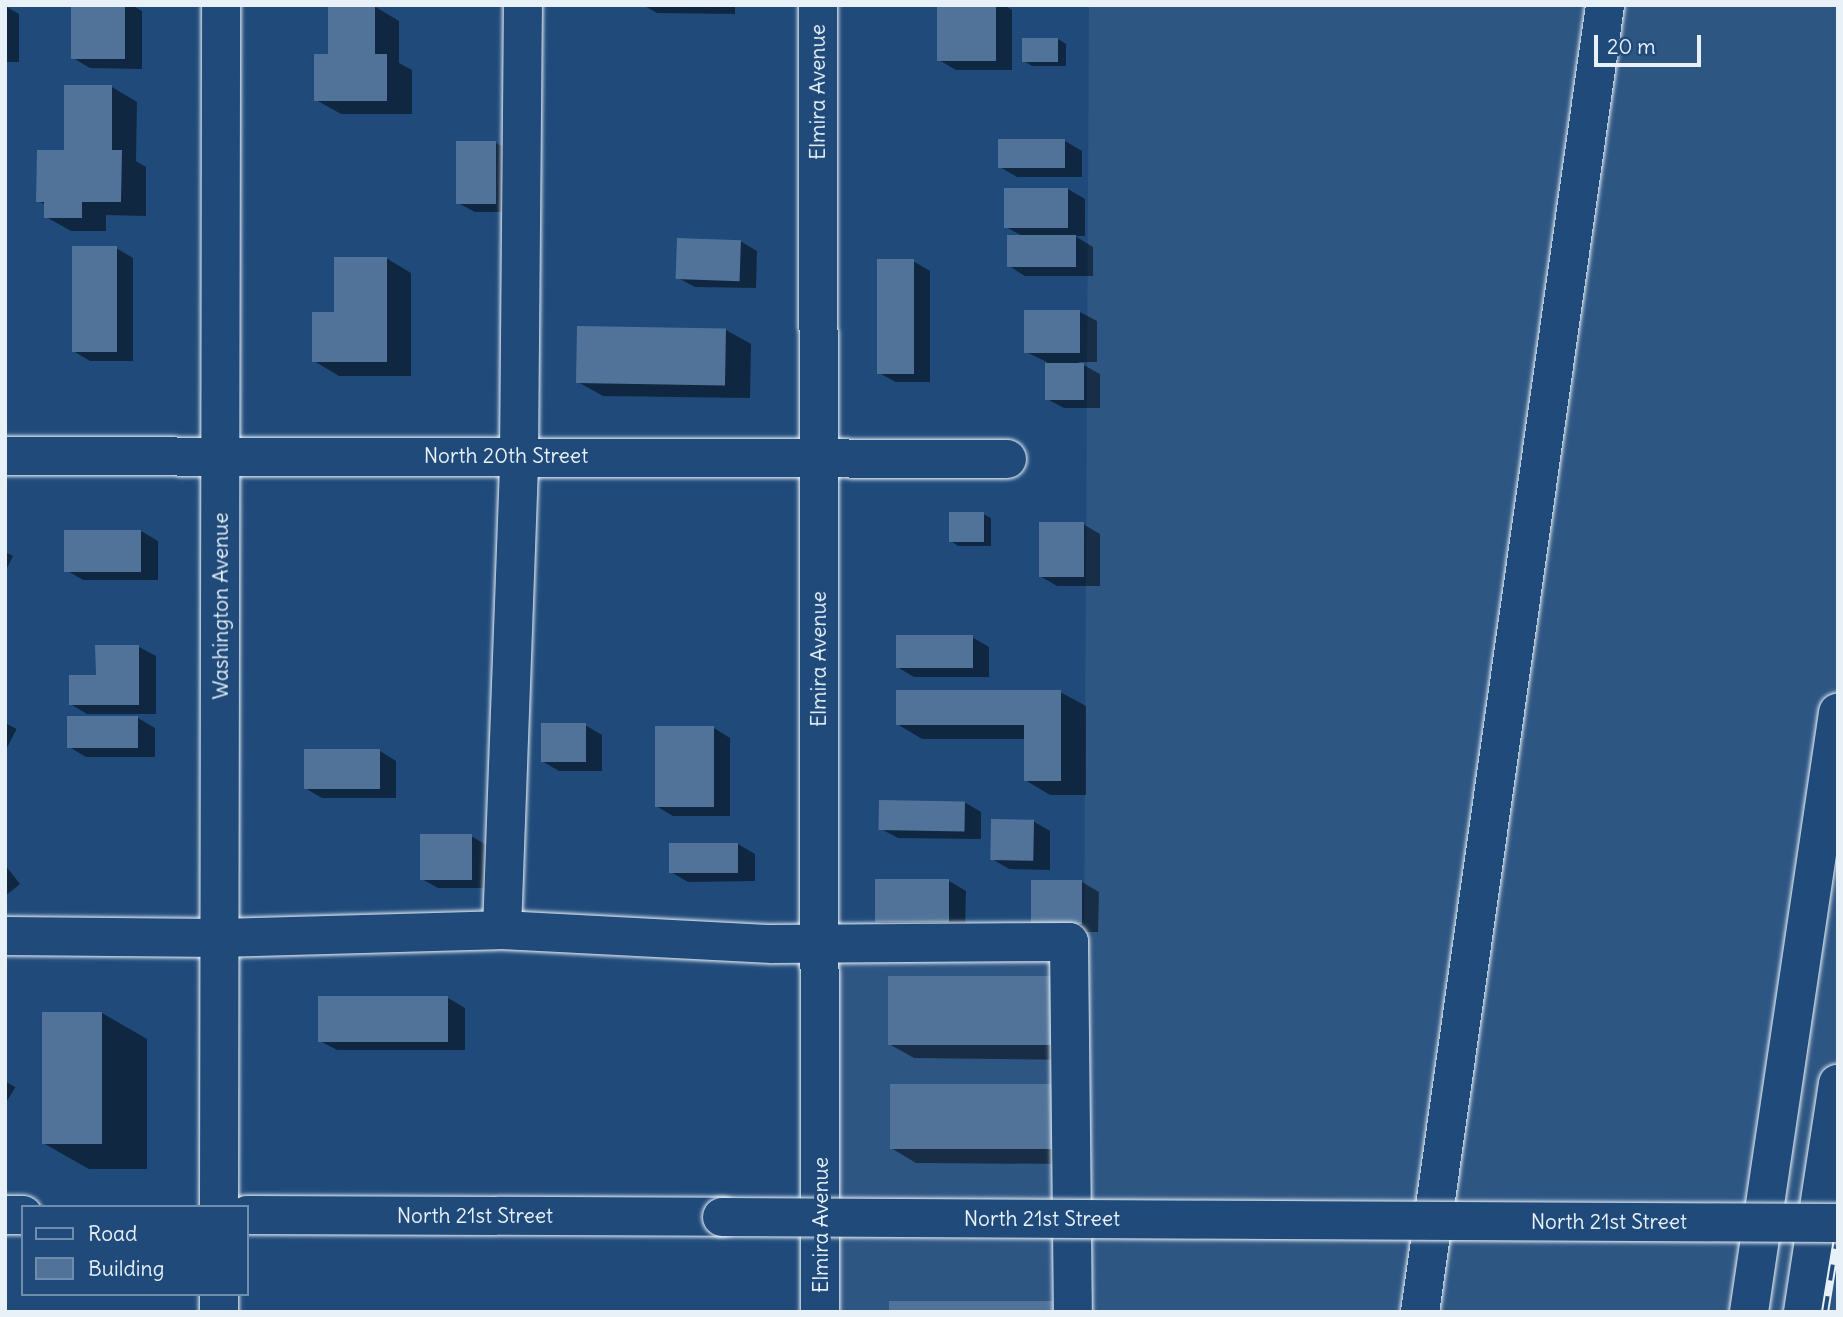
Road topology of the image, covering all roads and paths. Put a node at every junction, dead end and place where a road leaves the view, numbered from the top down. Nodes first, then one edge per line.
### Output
1 (221, 5) edge
2 (523, 5) edge
3 (818, 5) edge
4 (1605, 5) edge
5 (5, 456) edge
6 (222, 456) junction
7 (519, 456) junction
8 (818, 456) junction
9 (1007, 459) dead end
10 (1838, 713) edge
11 (502, 930) junction
12 (5, 936) edge
13 (220, 938) junction
14 (820, 943) junction
15 (1838, 1084) edge
16 (219, 1205) edge
17 (248, 1215) edge
18 (1838, 1223) edge
19 (820, 1312) edge
20 (1073, 1312) edge
21 (1420, 1312) edge
22 (1749, 1312) edge
23 (1802, 1312) edge

1 - 6 street, Washington Avenue
2 - 7 street
3 - 8 street, Elmira Avenue
4 - 21 street
5 - 6 street, North 20th Street
6 - 7 street, North 20th Street
6 - 13 street, Washington Avenue
7 - 8 street, North 20th Street
7 - 11 street
8 - 9 street, North 20th Street
8 - 14 street, Elmira Avenue
10 - 22 street
11 - 13 street
11 - 14 street
12 - 13 street
13 - 16 street, Washington Avenue
14 - 19 street, Elmira Avenue
14 - 20 street
15 - 23 street
17 - 18 street, North 21st Street, bridge

